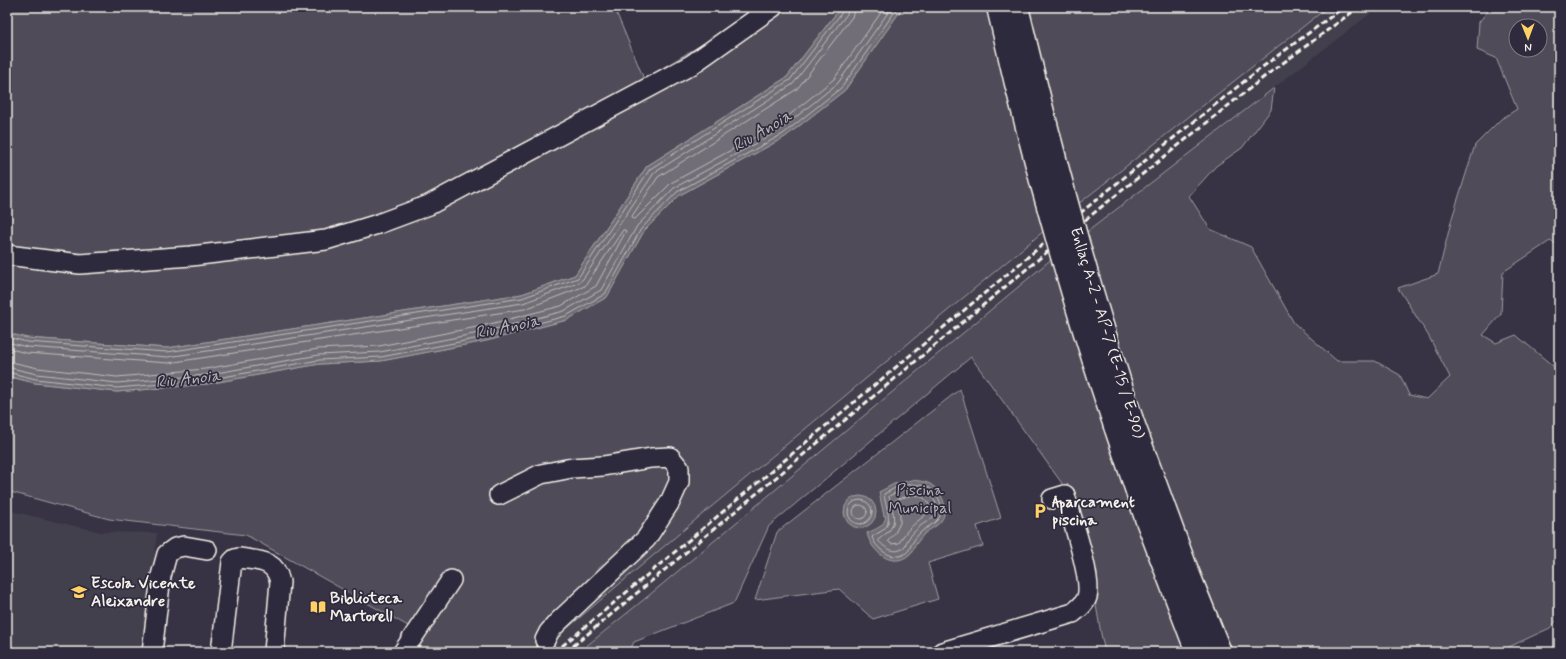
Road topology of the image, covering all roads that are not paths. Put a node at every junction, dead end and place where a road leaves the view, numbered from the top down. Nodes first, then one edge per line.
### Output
1 (773, 7) edge
2 (998, 7) edge
3 (1017, 7) edge
4 (7, 255) edge
5 (1123, 423) junction
6 (499, 495) dead end
7 (1052, 499) dead end
8 (207, 550) dead end
9 (451, 580) dead end
10 (545, 640) dead end
11 (152, 652) edge
12 (222, 652) edge
13 (274, 652) edge
14 (403, 652) edge
15 (942, 652) edge
16 (1197, 652) edge
17 (1220, 652) edge

1 - 4 street
2 - 5 highway, Enllaç A-2 - AP-7 (E-15 / E-90), bridge
3 - 5 highway, Enllaç A-2 - AP-7 (E-15 / E-90), bridge
5 - 16 highway, Enllaç A-2 - AP-7 (E-15 / E-90)
5 - 17 highway, Enllaç A-2 - AP-7 (E-15 / E-90)
6 - 10 street
7 - 15 street
8 - 11 street
9 - 14 street
12 - 13 street

